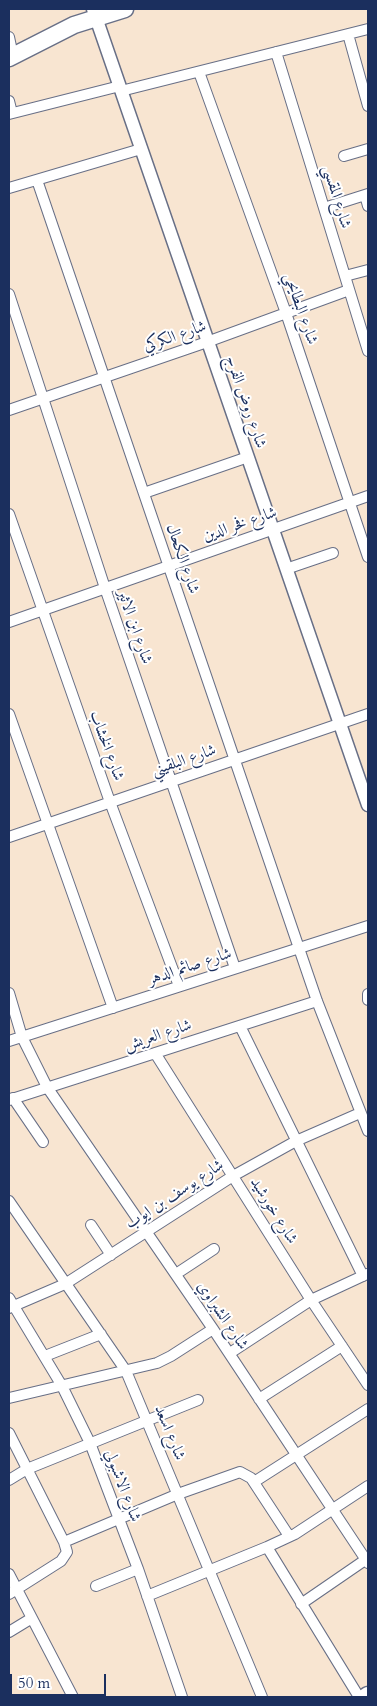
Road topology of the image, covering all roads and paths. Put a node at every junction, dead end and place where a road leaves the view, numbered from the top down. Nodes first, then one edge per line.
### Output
1 (126, 9) edge
2 (93, 12) edge
3 (368, 29) edge
4 (348, 34) junction
5 (9, 37) edge
6 (276, 52) junction
7 (11, 57) edge
8 (364, 71) edge
9 (199, 72) junction
10 (121, 89) junction
11 (9, 101) edge
12 (368, 106) edge
13 (10, 113) edge
14 (141, 149) junction
15 (368, 149) edge
16 (344, 156) dead end
17 (37, 180) junction
18 (9, 188) edge
19 (367, 195) edge
20 (368, 206) edge
21 (324, 208) junction
22 (368, 270) edge
23 (345, 276) junction
24 (349, 290) junction
25 (9, 294) edge
26 (286, 313) junction
27 (207, 342) junction
28 (368, 351) edge
29 (104, 377) junction
30 (42, 398) junction
31 (9, 410) edge
32 (248, 457) junction
33 (144, 493) junction
34 (368, 496) edge
35 (351, 502) junction
36 (9, 514) edge
37 (273, 530) junction
38 (333, 553) dead end
39 (368, 557) edge
40 (169, 566) junction
41 (286, 568) junction
42 (105, 588) junction
43 (42, 610) junction
44 (9, 622) edge
45 (9, 714) edge
46 (368, 714) edge
47 (340, 723) junction
48 (234, 760) junction
49 (170, 782) junction
50 (110, 802) junction
51 (368, 805) edge
52 (46, 824) junction
53 (9, 837) edge
54 (368, 926) edge
55 (299, 948) junction
56 (235, 968) junction
57 (179, 986) junction
58 (9, 993) edge
59 (368, 994) edge
60 (368, 1000) edge
61 (317, 1001) junction
62 (113, 1008) junction
63 (240, 1026) junction
64 (22, 1038) junction
65 (9, 1041) edge
66 (155, 1053) junction
67 (47, 1087) junction
68 (11, 1099) edge
69 (360, 1113) junction
70 (368, 1131) edge
71 (296, 1140) junction
72 (42, 1142) dead end
73 (233, 1176) junction
74 (9, 1201) edge
75 (91, 1225) dead end
76 (146, 1231) junction
77 (214, 1249) dead end
78 (111, 1254) junction
79 (176, 1274) junction
80 (366, 1275) edge
81 (65, 1284) junction
82 (311, 1300) junction
83 (10, 1304) edge
84 (213, 1329) junction
85 (101, 1334) junction
86 (342, 1346) junction
87 (230, 1353) junction
88 (45, 1356) junction
89 (126, 1371) junction
90 (368, 1385) edge
91 (62, 1386) junction
92 (9, 1398) edge
93 (260, 1399) junction
94 (198, 1400) dead end
95 (368, 1409) edge
96 (148, 1421) junction
97 (9, 1433) edge
98 (90, 1443) junction
99 (296, 1455) junction
100 (27, 1469) junction
101 (9, 1480) edge
102 (254, 1482) junction
103 (368, 1486) edge
104 (178, 1494) junction
105 (333, 1510) junction
106 (118, 1520) junction
107 (289, 1536) junction
108 (64, 1542) junction
109 (267, 1547) junction
110 (368, 1561) edge
111 (138, 1569) junction
112 (209, 1570) junction
113 (9, 1574) edge
114 (96, 1586) dead end
115 (13, 1591) edge
116 (147, 1596) junction
117 (301, 1604) junction
118 (32, 1618) junction
119 (9, 1632) edge
120 (73, 1697) edge
121 (182, 1697) edge
122 (262, 1697) edge
123 (359, 1697) edge

1 - 2 main road
2 - 7 main road
2 - 10 street, شارع روض الفرج
3 - 4 street
4 - 6 street
4 - 8 street
5 - 7 street
6 - 9 street
6 - 21 street, شارع المقسي
8 - 12 street
9 - 10 street
9 - 26 street, شارع البطايحي
10 - 13 street
10 - 14 street, شارع روض الفرج
11 - 13 street
14 - 17 street
14 - 27 street, شارع روض الفرج
15 - 16 street
17 - 18 street
17 - 29 street, شارع الكحال
19 - 20 street
19 - 21 street
21 - 23 street, شارع المقسي
22 - 23 street
23 - 24 street, شارع المقسي
24 - 26 street, شارع الكركي
24 - 28 street, شارع المقسي
25 - 30 street, شارع ابن الاثير
26 - 27 street, شارع الكركي
26 - 35 street, شارع البطايحي
27 - 29 street, شارع الكركي
27 - 32 street, شارع روض الفرج
29 - 30 street, شارع الكركي
29 - 33 street, شارع الكحال
30 - 31 street, شارع الكركي
30 - 42 street, شارع ابن الاثير
32 - 33 street
32 - 37 street, شارع روض الفرج
33 - 40 street, شارع الكحال
34 - 35 street, شارع فخر الدين
35 - 37 street, شارع فخر الدين
35 - 39 street, شارع البطايحي
36 - 43 street, شارع الخشاب
37 - 40 street, شارع فخر الدين
37 - 41 street, شارع روض الفرج
38 - 41 street
40 - 42 street, شارع فخر الدين
40 - 48 street, شارع الكحال
41 - 47 street, شارع روض الفرج
42 - 43 street, شارع فخر الدين
42 - 49 street, شارع ابن الاثير
43 - 44 street, شارع فخر الدين
43 - 50 street, شارع الخشاب
45 - 52 street
46 - 47 street, شارع البلقيني
47 - 48 street, شارع البلقيني
47 - 51 street, شارع روض الفرج
48 - 49 street, شارع البلقيني
48 - 55 street, شارع الكحال
49 - 50 street, شارع البلقيني
49 - 56 street, شارع ابن الاثير
50 - 52 street, شارع البلقيني
50 - 57 street, شارع الخشاب
52 - 53 street, شارع البلقيني
52 - 62 street
54 - 55 street, شارع صائم الدهر
55 - 56 street, شارع صائم الدهر
55 - 61 street, شارع الكحال
56 - 57 street, شارع صائم الدهر
57 - 62 street, شارع صائم الدهر
58 - 64 street, شارع الشبراوي
59 - 60 street
61 - 63 street, شارع العريش
61 - 69 street, شارع الكحال
62 - 64 street, شارع صائم الدهر
63 - 66 street, شارع العريش
63 - 71 street
64 - 65 street, شارع صائم الدهر
64 - 67 street, شارع الشبراوي
66 - 67 street, شارع العريش
66 - 73 street, شارع خورشيد
67 - 68 street, شارع العريش
67 - 76 street, شارع الشبراوي
68 - 72 street
69 - 70 street, شارع الكحال
69 - 71 street, شارع يوسف بن ايوب
71 - 73 street, شارع يوسف بن ايوب
71 - 80 street
73 - 76 street, شارع يوسف بن ايوب
73 - 82 street, شارع خورشيد
74 - 81 street, شارع اسعد
75 - 78 street
76 - 78 street, شارع يوسف بن ايوب
76 - 79 street, شارع الشبراوي
77 - 79 street
78 - 81 street, شارع يوسف بن ايوب
79 - 84 street, شارع الشبراوي
80 - 82 street
81 - 83 street, شارع يوسف بن ايوب
81 - 85 street, شارع اسعد
82 - 86 street, شارع خورشيد
82 - 87 street
83 - 88 street, شارع الاشبولي
84 - 87 street, شارع الشبراوي
84 - 89 street
85 - 88 street
85 - 89 street, شارع اسعد
86 - 90 street, شارع خورشيد
86 - 93 street
87 - 93 street, شارع الشبراوي
88 - 91 street, شارع الاشبولي
89 - 91 street
89 - 96 street, شارع اسعد
91 - 92 street
91 - 98 street, شارع الاشبولي
93 - 99 street, شارع الشبراوي
94 - 96 street
95 - 99 street
96 - 98 street
96 - 104 street, شارع اسعد
97 - 100 street
98 - 100 street
98 - 106 street, شارع الاشبولي
99 - 102 street
99 - 105 street, شارع الشبراوي
100 - 101 street
100 - 108 street
102 - 104 street
102 - 107 street
103 - 105 street
104 - 106 street
104 - 112 street, شارع اسعد
105 - 107 street
105 - 110 street, شارع الشبراوي
106 - 108 street
106 - 111 street, شارع الاشبولي
107 - 109 street
108 - 115 street
109 - 112 street
109 - 117 street
110 - 117 street
111 - 114 street
111 - 116 street, شارع الاشبولي
112 - 116 street
112 - 122 street, شارع اسعد
113 - 115 street
115 - 118 street
116 - 121 street, شارع الاشبولي
117 - 123 street
118 - 119 street
118 - 120 street

